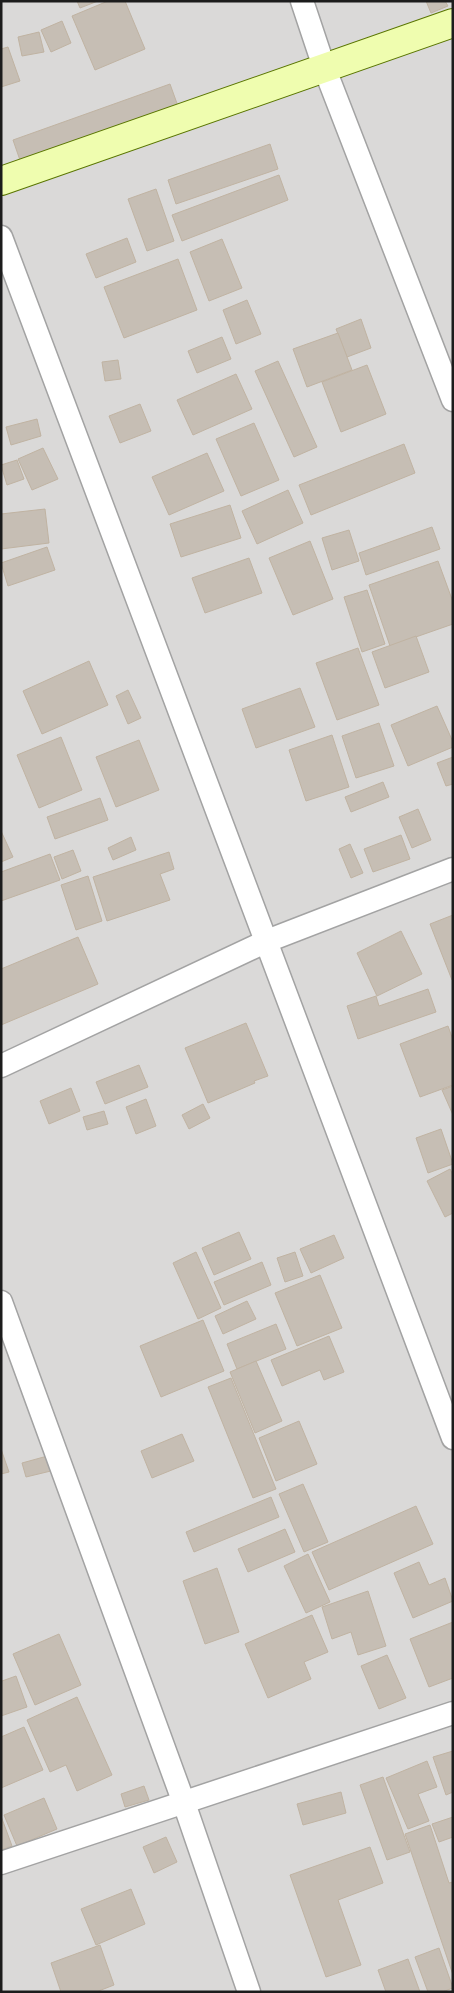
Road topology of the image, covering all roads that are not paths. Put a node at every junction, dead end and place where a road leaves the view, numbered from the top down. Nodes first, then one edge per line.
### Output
1 (302, 1) edge
2 (453, 23) edge
3 (324, 67) junction
4 (1, 180) edge
5 (1, 237) edge
6 (453, 400) edge
7 (453, 869) edge
8 (267, 941) junction
9 (1, 1066) edge
10 (1, 1302) edge
11 (453, 1438) edge
12 (453, 1713) edge
13 (184, 1803) junction
14 (1, 1862) edge
15 (250, 1992) edge

1 - 3 street
2 - 3 street
3 - 4 street
3 - 6 street
5 - 8 street
7 - 8 street
8 - 9 street
8 - 11 street
10 - 13 street
12 - 13 street
13 - 14 street
13 - 15 street

